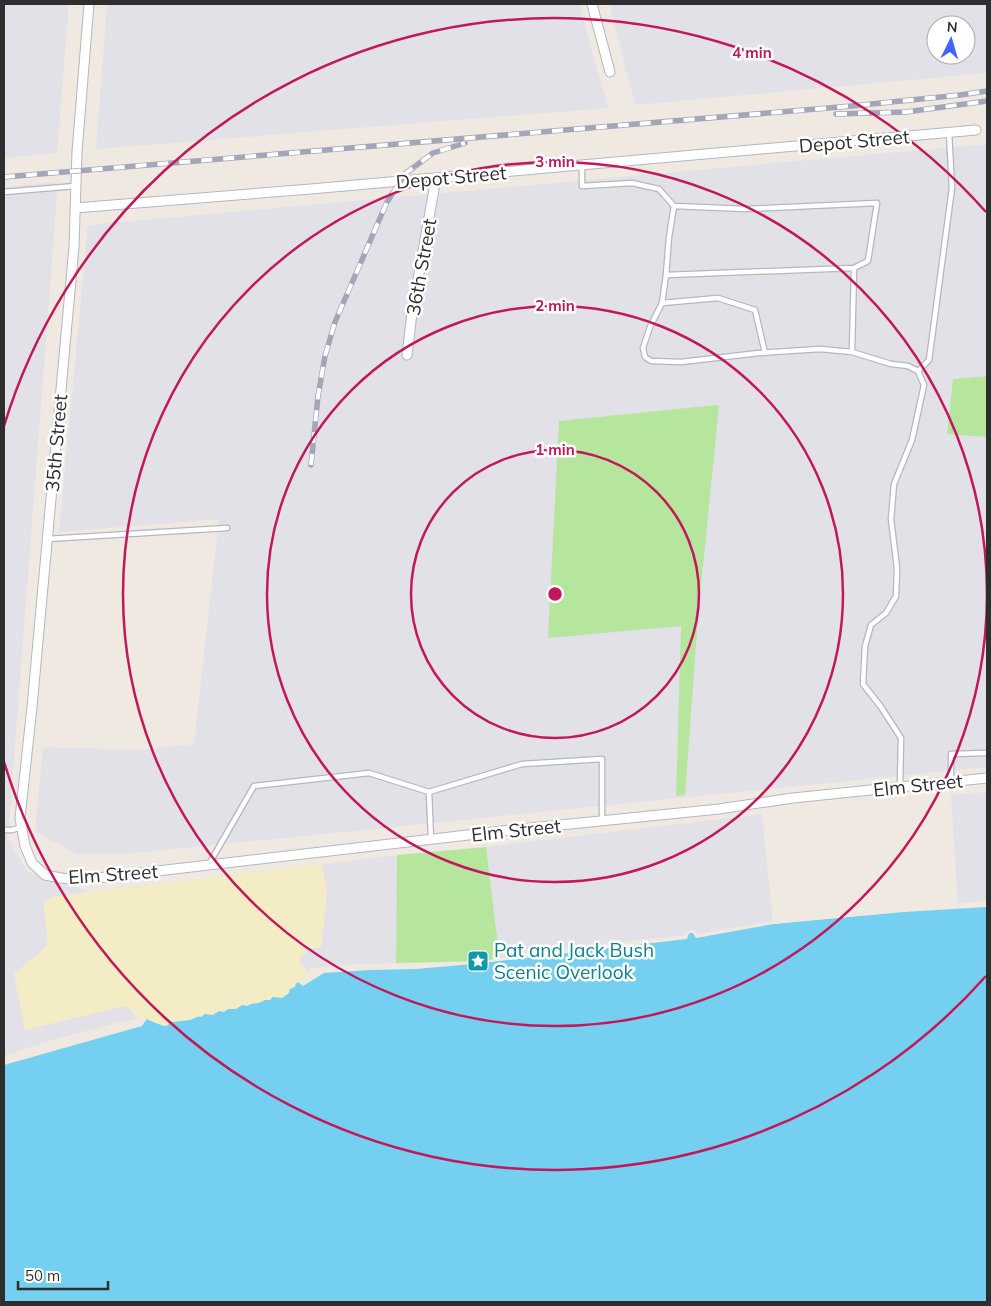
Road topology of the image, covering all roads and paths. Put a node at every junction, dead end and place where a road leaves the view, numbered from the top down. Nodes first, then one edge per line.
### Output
1 (89, 4) edge
2 (592, 4) edge
3 (610, 72) dead end
4 (976, 130) dead end
5 (949, 132) junction
6 (582, 165) junction
7 (436, 178) junction
8 (76, 186) junction
9 (4, 192) edge
10 (674, 206) junction
11 (75, 208) junction
12 (854, 268) junction
13 (666, 275) junction
14 (662, 303) junction
15 (852, 352) junction
16 (765, 353) junction
17 (407, 355) dead end
18 (918, 371) junction
19 (227, 528) dead end
20 (47, 539) junction
21 (987, 753) edge
22 (987, 778) edge
23 (952, 782) junction
24 (900, 787) junction
25 (429, 792) junction
26 (602, 821) junction
27 (22, 827) junction
28 (4, 830) edge
29 (432, 839) junction
30 (208, 865) junction
31 (45, 875) joint

1 - 8 street, 35th Street
2 - 3 street
4 - 5 street, Depot Street
5 - 6 street, Depot Street
5 - 18 lane
6 - 7 street, Depot Street
6 - 10 lane
7 - 11 street, Depot Street
7 - 17 street, 36th Street
8 - 9 lane
8 - 11 street, 35th Street
10 - 12 lane
10 - 13 lane
11 - 20 street, 35th Street
12 - 13 lane
12 - 15 lane
13 - 14 lane
14 - 16 lane
14 - 16 lane
15 - 16 lane
15 - 18 lane
18 - 24 lane
19 - 20 lane
20 - 27 street, 35th Street
21 - 23 lane
22 - 23 street, Elm Street
23 - 24 street, Elm Street
24 - 26 street, Elm Street
25 - 26 lane
25 - 29 lane
25 - 30 lane
26 - 29 street, Elm Street
27 - 28 lane
27 - 31 street, 35th Street
29 - 30 street, Elm Street
30 - 31 street, Elm Street

